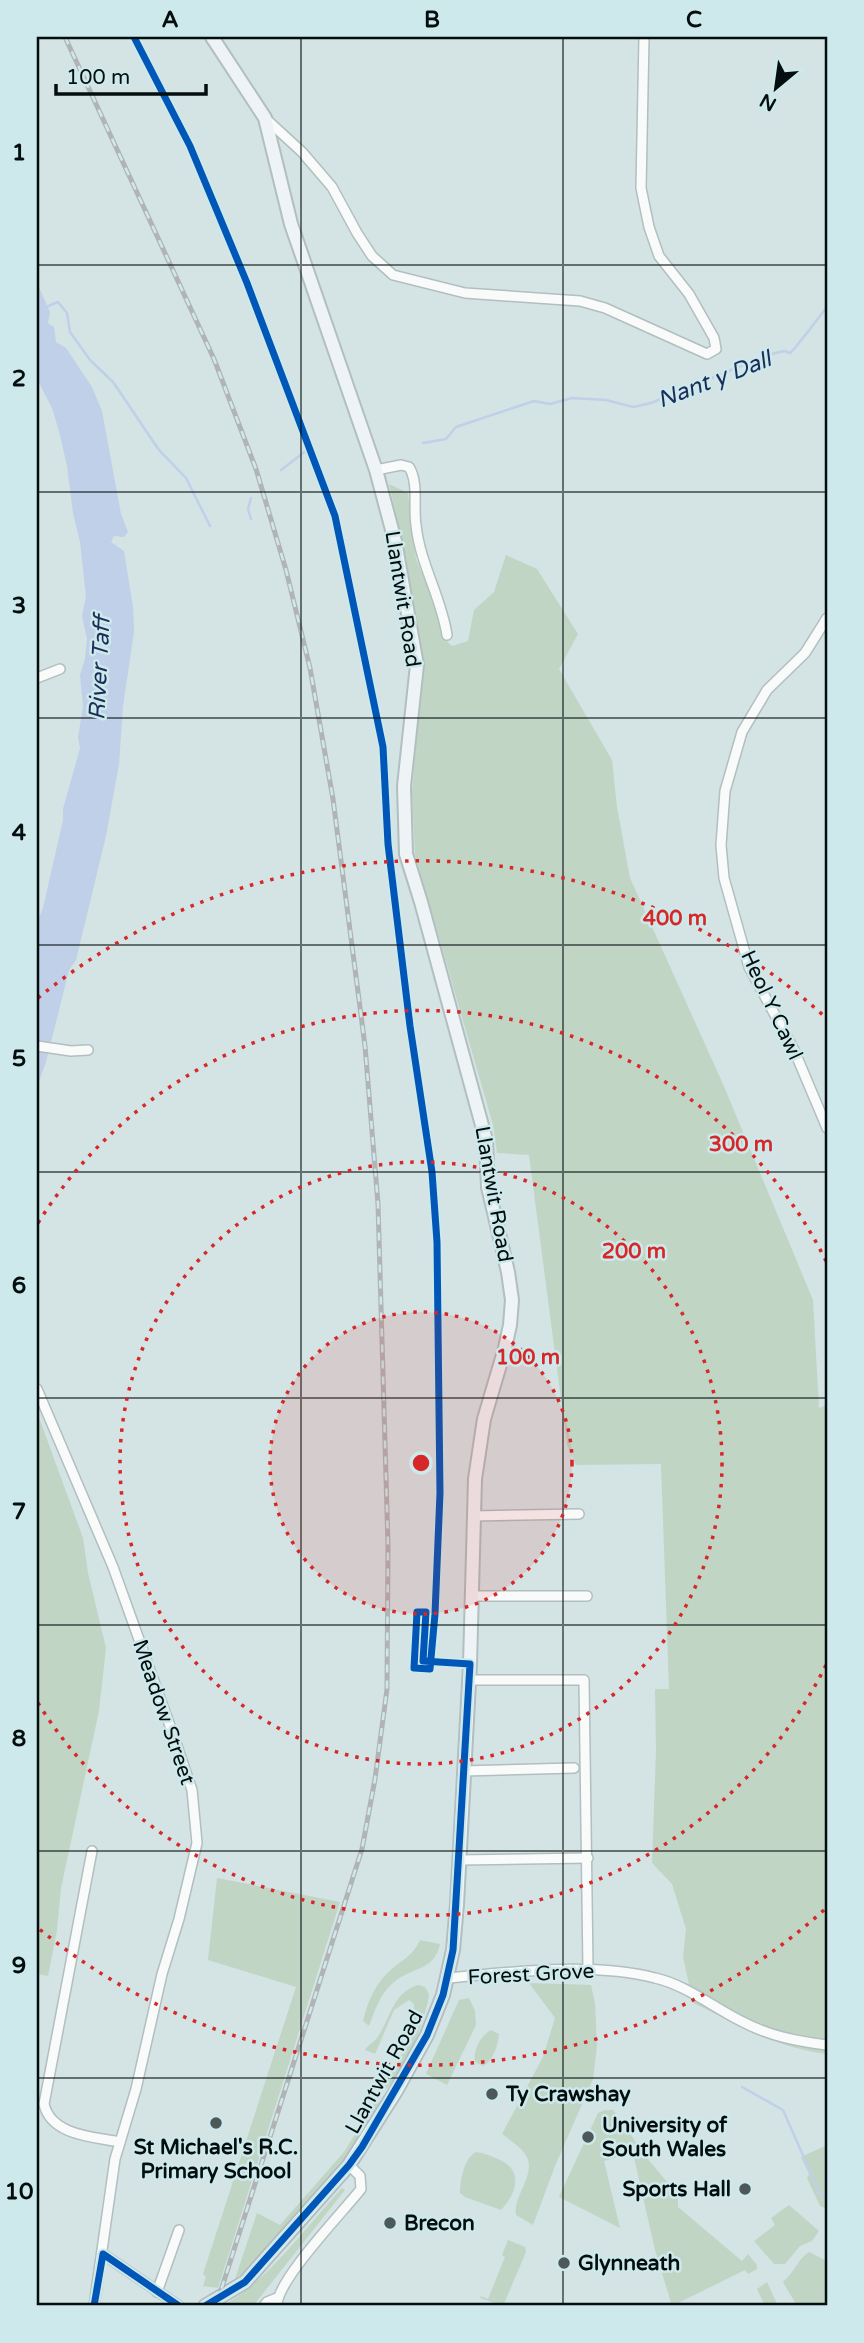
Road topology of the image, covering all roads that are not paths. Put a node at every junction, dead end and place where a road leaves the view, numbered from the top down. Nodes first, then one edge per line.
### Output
1 (212, 37) edge
2 (644, 37) edge
3 (265, 118) junction
4 (376, 470) junction
5 (827, 618) edge
6 (447, 635) dead end
7 (60, 669) dead end
8 (37, 678) edge
9 (37, 1046) edge
10 (88, 1050) dead end
11 (827, 1128) edge
12 (37, 1389) edge
13 (579, 1514) dead end
14 (473, 1516) junction
15 (471, 1596) junction
16 (587, 1596) dead end
17 (468, 1680) junction
18 (574, 1768) dead end
19 (463, 1772) junction
20 (92, 1851) dead end
21 (588, 1858) junction
22 (459, 1860) junction
23 (588, 1969) junction
24 (448, 1979) junction
25 (827, 2045) edge
26 (120, 2143) junction
27 (349, 2165) junction
28 (179, 2230) dead end
29 (103, 2253) junction
30 (157, 2292) junction
31 (277, 2302) edge
32 (94, 2306) edge
33 (179, 2306) edge
34 (205, 2306) edge
35 (264, 2306) edge

1 - 3 main road, Llantwit Road
2 - 3 street
3 - 4 main road, Llantwit Road
4 - 6 street
4 - 14 main road, Llantwit Road
5 - 11 street, Heol Y Cawl
7 - 8 street
9 - 10 street
12 - 26 street, Meadow Street
13 - 14 street
14 - 15 main road, Llantwit Road
15 - 16 street
15 - 17 main road, Llantwit Road
17 - 19 main road, Llantwit Road
17 - 21 street
18 - 19 street
19 - 22 main road, Llantwit Road
20 - 26 street
21 - 22 street
21 - 23 street
22 - 24 main road, Llantwit Road
23 - 24 street, Forest Grove
23 - 25 street, Forest Grove
24 - 27 main road, Llantwit Road
26 - 29 street, Meadow Street
27 - 31 street
27 - 34 main road, Llantwit Road
28 - 30 street
29 - 30 street
29 - 32 street, Meadow Street
30 - 33 street
31 - 35 street

